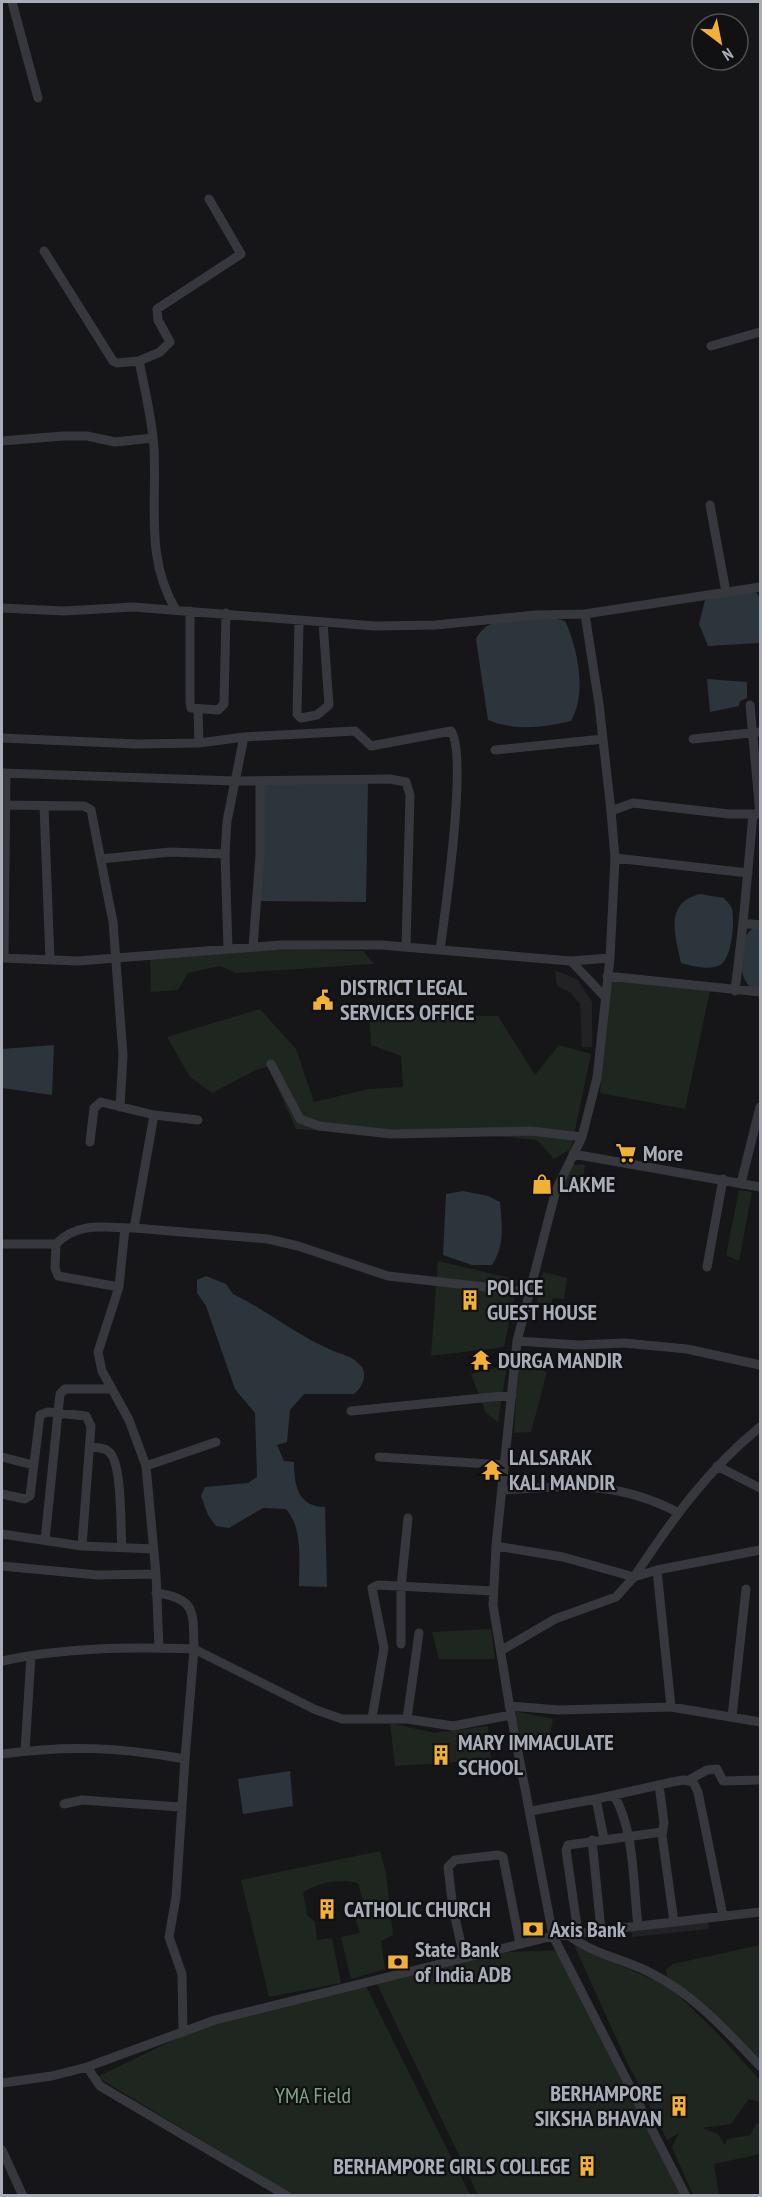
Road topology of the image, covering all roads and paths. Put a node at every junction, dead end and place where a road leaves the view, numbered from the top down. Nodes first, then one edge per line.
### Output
1 (12, 2) edge
2 (39, 98) dead end
3 (209, 199) dead end
4 (44, 251) dead end
5 (760, 332) edge
6 (711, 346) dead end
7 (140, 361) junction
8 (153, 438) junction
9 (2, 441) edge
10 (710, 505) dead end
11 (760, 587) edge
12 (726, 592) junction
13 (2, 608) edge
14 (176, 610) junction
15 (190, 611) junction
16 (226, 614) junction
17 (585, 614) junction
18 (298, 622) junction
19 (323, 623) junction
20 (750, 705) dead end
21 (198, 711) junction
22 (757, 734) edge
23 (244, 737) junction
24 (2, 738) edge
25 (603, 739) junction
26 (693, 739) dead end
27 (199, 743) junction
28 (495, 750) dead end
29 (4, 773) edge
30 (235, 781) junction
31 (260, 781) junction
32 (610, 794) junction
33 (633, 802) junction
34 (3, 805) edge
35 (44, 806) junction
36 (611, 811) junction
37 (757, 815) edge
38 (225, 854) junction
39 (615, 858) junction
40 (101, 860) junction
41 (760, 870) edge
42 (748, 871) junction
43 (743, 923) junction
44 (760, 925) edge
45 (253, 947) junction
46 (406, 947) junction
47 (228, 949) junction
48 (440, 950) junction
49 (3, 958) edge
50 (115, 958) junction
51 (610, 958) junction
52 (50, 960) junction
53 (571, 961) junction
54 (607, 976) junction
55 (735, 990) junction
56 (760, 992) edge
57 (604, 996) junction
58 (271, 1064) dead end
59 (120, 1107) junction
60 (760, 1107) edge
61 (154, 1115) junction
62 (198, 1120) dead end
63 (582, 1137) junction
64 (90, 1142) dead end
65 (755, 1143) edge
66 (573, 1154) junction
67 (723, 1179) junction
68 (741, 1183) junction
69 (760, 1187) edge
70 (130, 1228) junction
71 (2, 1244) edge
72 (57, 1244) junction
73 (707, 1267) dead end
74 (119, 1287) junction
75 (529, 1292) junction
76 (517, 1341) junction
77 (760, 1365) edge
78 (112, 1389) junction
79 (512, 1395) junction
80 (351, 1411) dead end
81 (57, 1412) junction
82 (760, 1427) edge
83 (216, 1442) dead end
84 (90, 1447) junction
85 (2, 1457) edge
86 (378, 1457) dead end
87 (33, 1465) junction
88 (505, 1465) junction
89 (146, 1466) junction
90 (717, 1466) junction
91 (760, 1488) edge
92 (502, 1490) junction
93 (2, 1494) edge
94 (677, 1512) junction
95 (408, 1518) dead end
96 (2, 1534) edge
97 (45, 1540) junction
98 (82, 1546) junction
99 (496, 1546) junction
100 (122, 1547) junction
101 (154, 1549) junction
102 (760, 1551) edge
103 (2, 1566) edge
104 (657, 1570) junction
105 (156, 1574) junction
106 (634, 1577) junction
107 (401, 1587) junction
108 (746, 1589) dead end
109 (493, 1591) junction
110 (156, 1593) junction
111 (419, 1634) dead end
112 (401, 1644) dead end
113 (159, 1648) junction
114 (194, 1649) junction
115 (502, 1650) junction
116 (31, 1656) junction
117 (2, 1661) edge
118 (671, 1707) junction
119 (510, 1710) junction
120 (732, 1717) junction
121 (372, 1718) junction
122 (407, 1719) junction
123 (760, 1722) edge
124 (25, 1751) junction
125 (2, 1754) edge
126 (185, 1759) junction
127 (689, 1780) junction
128 (760, 1780) edge
129 (659, 1785) junction
130 (614, 1795) junction
131 (596, 1799) junction
132 (64, 1804) dead end
133 (180, 1807) junction
134 (531, 1810) junction
135 (662, 1832) junction
136 (628, 1836) junction
137 (604, 1839) junction
138 (592, 1840) junction
139 (760, 1912) edge
140 (723, 1916) junction
141 (674, 1922) junction
142 (638, 1926) junction
143 (601, 1930) junction
144 (578, 1933) junction
145 (567, 1934) junction
146 (553, 1936) junction
147 (520, 1944) junction
148 (464, 1957) junction
149 (183, 2032) junction
150 (760, 2066) edge
151 (87, 2067) junction
152 (2, 2083) edge
153 (2, 2150) edge
154 (23, 2196) edge
155 (288, 2196) edge
156 (686, 2196) edge

1 - 2 street
3 - 7 street
4 - 7 street
5 - 6 street
7 - 8 street
8 - 9 street
8 - 14 street
10 - 12 street
11 - 12 street
12 - 17 street
13 - 14 street
14 - 15 street
15 - 16 street
15 - 21 street
16 - 18 street
16 - 21 street
17 - 19 street
17 - 25 street
18 - 19 street
18 - 19 street
20 - 22 street
21 - 27 street
22 - 26 street
22 - 37 street
23 - 27 street
23 - 30 street
23 - 48 street
24 - 27 street
25 - 28 street
25 - 32 street
29 - 30 street
29 - 34 street
30 - 31 street
30 - 38 street
31 - 45 street
31 - 46 street
32 - 33 street
32 - 36 street
33 - 36 street
33 - 37 street
34 - 35 street
34 - 49 street
35 - 40 street
35 - 52 street
36 - 39 street
37 - 42 street
38 - 40 street
38 - 47 street
39 - 42 street
39 - 51 street
40 - 50 street
41 - 42 street
42 - 43 street
43 - 44 street
43 - 55 street
45 - 46 street
45 - 47 street
46 - 48 street
47 - 50 street
48 - 53 street
49 - 52 street
50 - 52 street
50 - 59 street
51 - 53 street
51 - 54 street
53 - 57 street
54 - 55 street
54 - 57 street
55 - 56 street
57 - 63 street
58 - 63 street
59 - 61 street
59 - 64 street
60 - 65 street
61 - 62 street
61 - 70 street
63 - 66 street
65 - 68 street
66 - 67 street
66 - 75 street
67 - 68 street
67 - 73 street
68 - 69 street
70 - 72 street
70 - 74 street
70 - 75 street
71 - 72 street
72 - 74 street
74 - 78 street
75 - 76 street
76 - 77 street
76 - 79 street
78 - 81 street
78 - 89 street
79 - 80 street
79 - 88 street
81 - 84 street
81 - 87 street
81 - 97 street
82 - 90 street
83 - 89 street
84 - 98 street
84 - 100 street
85 - 87 street
86 - 88 street
87 - 93 street
88 - 92 street
89 - 101 street
90 - 91 street
90 - 94 street
92 - 94 street
92 - 99 street
94 - 106 street
95 - 107 street
96 - 97 street
97 - 98 street
98 - 100 street
99 - 106 street
99 - 109 street
100 - 101 street
101 - 105 street
102 - 104 street
103 - 105 street
104 - 106 street
104 - 118 street
105 - 110 street
106 - 115 street
107 - 109 street
107 - 112 street
107 - 121 street
108 - 120 street
109 - 115 street
110 - 113 street
110 - 114 street
111 - 122 street
113 - 114 street
113 - 116 street
114 - 121 street
114 - 126 street
115 - 119 street
116 - 117 street
116 - 124 street
118 - 119 street
118 - 120 street
119 - 122 street
119 - 134 street
120 - 123 street
121 - 122 street
124 - 125 street
124 - 126 street
126 - 133 street
127 - 128 street
127 - 129 street
127 - 140 street
129 - 130 street
129 - 135 street
130 - 131 street
130 - 136 street
131 - 134 street
131 - 137 street
132 - 133 street
133 - 149 street
134 - 146 street
135 - 136 street
135 - 141 street
136 - 137 street
136 - 142 street
137 - 138 street
138 - 143 street
138 - 144 street
139 - 140 street
140 - 141 street
141 - 142 street
142 - 143 street
143 - 144 street
144 - 145 street
145 - 146 street
145 - 150 street
146 - 147 street
146 - 156 street
147 - 148 street
147 - 148 street
148 - 149 street
149 - 151 street
151 - 152 street
151 - 155 street
153 - 154 street

